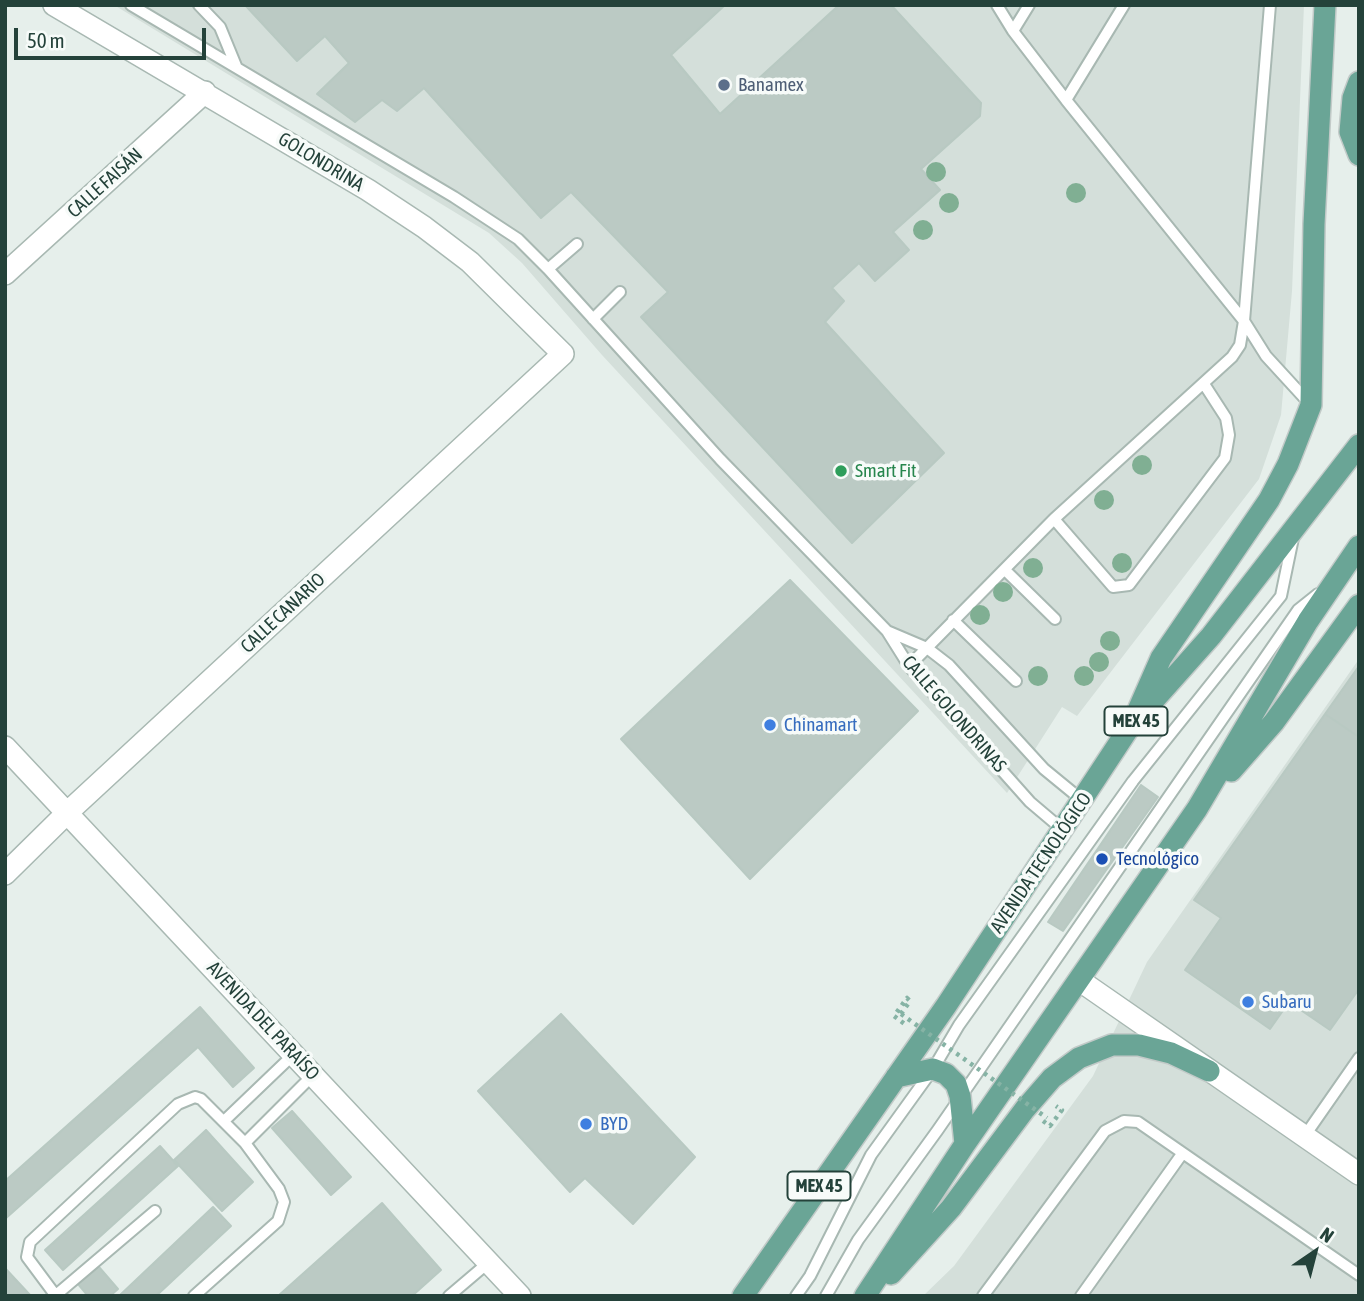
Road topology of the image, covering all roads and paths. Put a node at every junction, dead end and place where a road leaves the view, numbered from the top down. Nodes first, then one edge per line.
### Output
1 (54, 5) edge
2 (131, 5) edge
3 (199, 5) edge
4 (997, 5) edge
5 (1029, 5) edge
6 (1124, 5) edge
7 (1270, 5) edge
8 (1325, 5) edge
9 (1013, 31) junction
10 (236, 66) junction
11 (1359, 82) edge
12 (205, 92) junction
13 (1066, 100) junction
14 (1359, 155) edge
15 (577, 244) dead end
16 (548, 269) junction
17 (5, 274) edge
18 (620, 292) dead end
19 (593, 319) junction
20 (1244, 321) junction
21 (563, 354) joint
22 (1204, 384) junction
23 (1311, 405) junction
24 (1359, 446) edge
25 (1054, 519) junction
26 (1294, 532) junction
27 (1359, 546) edge
28 (1005, 570) junction
29 (1335, 582) junction
30 (1359, 605) edge
31 (1055, 619) dead end
32 (953, 620) junction
33 (887, 631) junction
34 (927, 648) junction
35 (909, 666) junction
36 (1016, 681) dead end
37 (1129, 729) junction
38 (5, 747) edge
39 (1083, 801) junction
40 (1197, 809) junction
41 (68, 812) junction
42 (1063, 830) junction
43 (5, 874) edge
44 (1079, 980) junction
45 (894, 1016) dead end
46 (294, 1055) junction
47 (1359, 1058) edge
48 (933, 1069) junction
49 (1209, 1071) junction
50 (313, 1075) junction
51 (896, 1077) junction
52 (960, 1096) junction
53 (1062, 1110) dead end
54 (1047, 1118) dead end
55 (224, 1121) junction
56 (1050, 1126) dead end
57 (1304, 1137) junction
58 (245, 1143) junction
59 (965, 1144) junction
60 (1182, 1154) junction
61 (1359, 1174) edge
62 (155, 1211) dead end
63 (489, 1262) junction
64 (1359, 1275) edge
65 (56, 1295) edge
66 (194, 1296) edge
67 (449, 1296) edge
68 (520, 1296) edge
69 (743, 1296) edge
70 (796, 1296) edge
71 (826, 1296) edge
72 (868, 1296) edge
73 (983, 1296) edge
74 (1081, 1296) edge

1 - 12 street, GOLONDRINA
2 - 10 lane
3 - 10 lane
4 - 9 lane
5 - 9 lane
6 - 13 lane
7 - 20 lane
8 - 23 main road
9 - 13 lane
10 - 16 lane
11 - 14 main road
12 - 17 street, CALLE FAISÁN
12 - 21 street, GOLONDRINA
13 - 20 lane
15 - 16 lane
16 - 19 lane
18 - 19 lane
19 - 33 lane
20 - 22 lane
20 - 23 lane
21 - 41 street, CALLE CANARIO
22 - 25 lane
22 - 25 lane
23 - 37 main road
24 - 26 main road, AVENIDA TECNOLÓGICO / MEX 45
25 - 28 lane
26 - 37 main road, AVENIDA TECNOLÓGICO / MEX 45
26 - 48 lane
27 - 29 main road
28 - 31 lane
28 - 32 lane
29 - 40 main road
29 - 52 lane
30 - 40 main road
32 - 34 lane
32 - 36 lane
33 - 34 lane, CALLE GOLONDRINAS
33 - 35 lane, CALLE GOLONDRINAS
34 - 35 lane
34 - 39 lane, CALLE GOLONDRINAS
35 - 42 lane, CALLE GOLONDRINAS
37 - 39 main road, AVENIDA TECNOLÓGICO / MEX 45
38 - 41 street, AVENIDA DEL PARAÍSO
39 - 42 main road, AVENIDA TECNOLÓGICO / MEX 45
40 - 44 main road
41 - 43 street, CALLE CANARIO
41 - 46 street, AVENIDA DEL PARAÍSO
42 - 51 main road, AVENIDA TECNOLÓGICO / MEX 45
44 - 49 street
44 - 59 main road
45 - 54 path, bridge
46 - 50 street, AVENIDA DEL PARAÍSO
46 - 55 lane
47 - 57 lane
48 - 51 main road
48 - 52 main road
48 - 70 lane
49 - 57 street
49 - 72 main road
50 - 58 lane
50 - 63 street, AVENIDA DEL PARAÍSO
51 - 69 main road, AVENIDA TECNOLÓGICO / MEX 45
52 - 59 main road
52 - 71 lane
53 - 56 path
55 - 58 lane
55 - 65 lane
57 - 61 street
58 - 66 lane
59 - 72 main road
60 - 64 lane
60 - 73 lane
60 - 74 lane
62 - 65 lane
63 - 67 lane
63 - 68 street, AVENIDA DEL PARAÍSO

